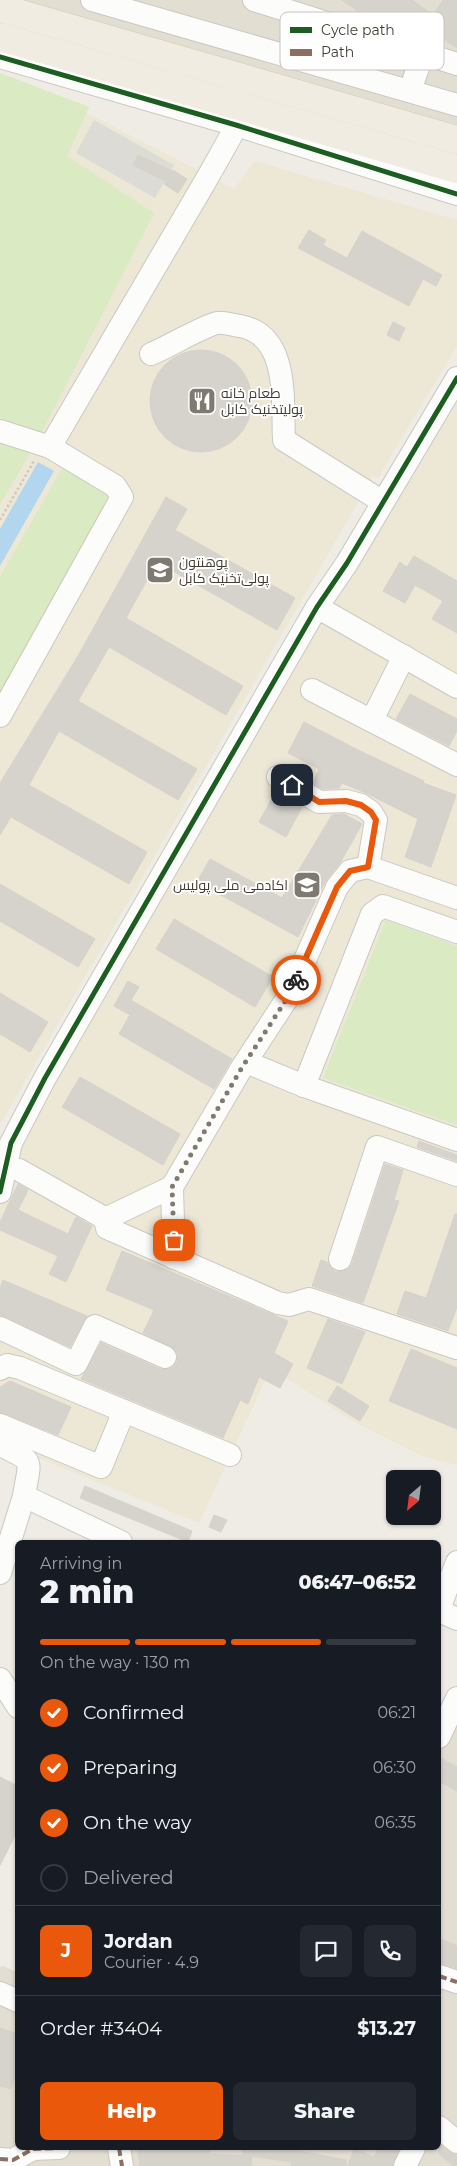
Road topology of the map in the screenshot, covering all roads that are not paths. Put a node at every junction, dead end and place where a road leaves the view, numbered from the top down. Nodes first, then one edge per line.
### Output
1 (92, 0) edge
2 (254, 0) edge
3 (0, 8) edge
4 (292, 12) edge
5 (0, 37) edge
6 (280, 54) edge
7 (0, 57) edge
8 (444, 60) edge
9 (457, 64) edge
10 (337, 70) edge
11 (417, 70) edge
12 (410, 91) junction
13 (457, 105) edge
14 (240, 117) junction
15 (457, 140) edge
16 (457, 169) edge
17 (457, 194) edge
18 (152, 354) dead end
19 (457, 378) edge
20 (0, 430) edge
21 (47, 446) junction
22 (383, 502) junction
23 (317, 608) junction
24 (404, 656) junction
25 (457, 687) edge
26 (312, 690) dead end
27 (1, 712) edge
28 (372, 720) junction
29 (457, 765) edge
30 (278, 777) dead end
31 (368, 867) junction
32 (457, 898) edge
33 (457, 932) edge
34 (246, 1062) junction
35 (304, 1086) junction
36 (457, 1140) edge
37 (19, 1170) dead end
38 (457, 1175) edge
39 (172, 1187) junction
40 (0, 1192) edge
41 (105, 1219) junction
42 (174, 1258) junction
43 (340, 1259) dead end
44 (0, 1328) edge
45 (457, 1348) edge
46 (165, 1357) dead end
47 (0, 1369) edge
48 (124, 1411) junction
49 (0, 1425) edge
50 (0, 1445) edge
51 (230, 1455) dead end
52 (24, 1496) junction
53 (117, 1540) edge
54 (457, 1562) edge
55 (0, 1573) edge
56 (441, 1605) edge
57 (441, 1611) edge
58 (457, 1619) edge
59 (0, 1679) edge
60 (457, 1698) edge
61 (15, 1702) edge
62 (441, 1733) edge
63 (441, 1977) edge
64 (457, 1982) edge
65 (0, 1994) edge
66 (15, 2000) edge
67 (441, 2129) edge
68 (457, 2142) edge
69 (31, 2150) edge
70 (119, 2150) edge
71 (413, 2150) edge
72 (0, 2159) edge
73 (122, 2166) edge
74 (405, 2166) edge

1 - 6 street
2 - 4 street
3 - 15 main road
5 - 14 main road
7 - 14 street
8 - 9 street
10 - 12 street
11 - 12 street
12 - 13 street
14 - 16 main road
14 - 17 street
14 - 21 street
18 - 22 street
19 - 22 street
20 - 21 street
21 - 27 street
22 - 23 street
23 - 24 street
23 - 40 street
24 - 25 street
24 - 28 street
26 - 28 street
28 - 29 street
30 - 31 street
31 - 32 street
31 - 34 street
33 - 35 street
34 - 35 street
34 - 39 street
35 - 36 street
37 - 41 street
38 - 43 street
39 - 41 street
39 - 42 street
41 - 42 street
42 - 45 street
44 - 46 street
47 - 48 street
48 - 49 street
48 - 51 street
50 - 52 street
52 - 53 street
52 - 55 street
54 - 56 street
57 - 58 street
59 - 61 street
60 - 62 street
63 - 64 street
65 - 66 street
67 - 68 street
69 - 72 street
70 - 73 street
71 - 74 street

